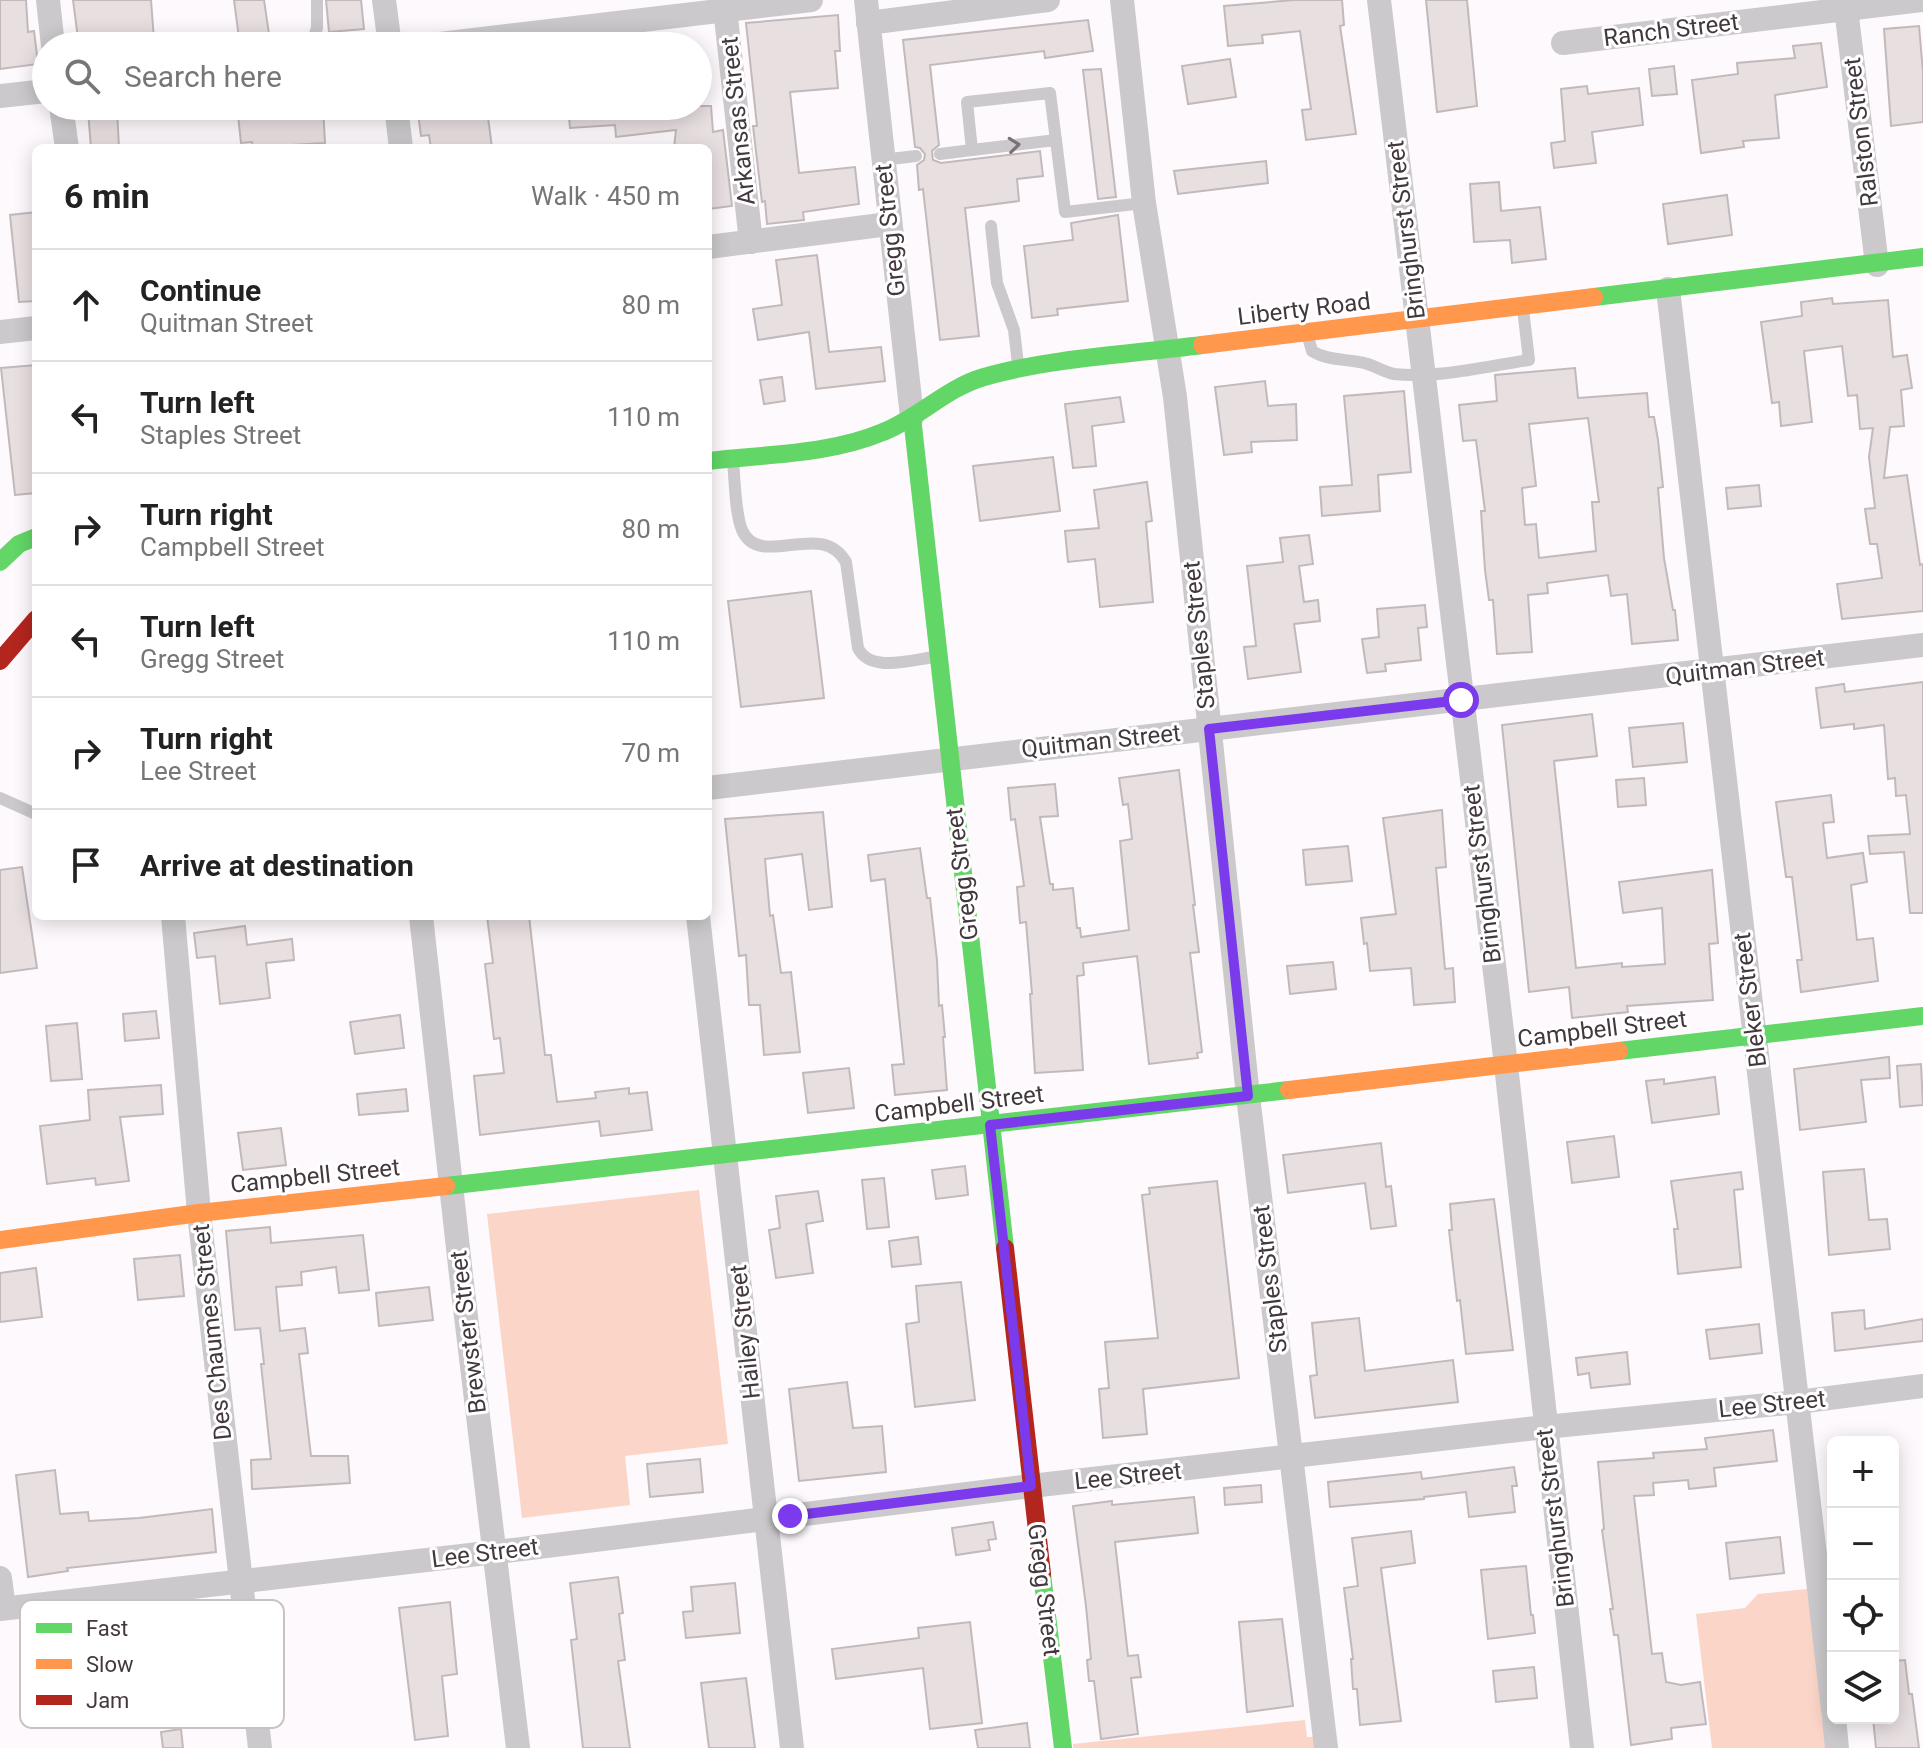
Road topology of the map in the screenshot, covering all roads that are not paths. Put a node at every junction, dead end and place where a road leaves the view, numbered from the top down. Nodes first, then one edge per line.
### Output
1 (48, 0) edge
2 (317, 0) edge
3 (384, 0) edge
4 (811, 0) edge
5 (1048, 0) edge
6 (1122, 0) edge
7 (1379, 0) edge
8 (1922, 0) edge
9 (725, 5) edge
10 (1846, 5) edge
11 (867, 12) edge
12 (51, 32) edge
13 (316, 32) edge
14 (388, 32) edge
15 (526, 32) edge
16 (1563, 43) dead end
17 (32, 93) edge
18 (0, 96) edge
19 (63, 120) edge
20 (398, 120) edge
21 (1056, 140) junction
22 (66, 144) edge
23 (401, 144) edge
24 (972, 150) junction
25 (940, 154) dead end
26 (916, 156) dead end
27 (882, 160) junction
28 (1144, 203) junction
29 (889, 224) junction
30 (991, 226) dead end
31 (751, 242) junction
32 (712, 247) edge
33 (1923, 258) edge
34 (1877, 265) junction
35 (1668, 289) junction
36 (1523, 306) junction
37 (1417, 319) junction
38 (32, 328) edge
39 (0, 332) edge
40 (1308, 333) junction
41 (1169, 351) junction
42 (1018, 368) junction
43 (1423, 375) junction
44 (912, 417) junction
45 (733, 458) junction
46 (712, 461) edge
47 (25, 540) edge
48 (0, 562) edge
49 (32, 624) edge
50 (1923, 645) edge
51 (938, 657) junction
52 (0, 661) edge
53 (1711, 671) junction
54 (1461, 700) junction
55 (1209, 729) junction
56 (948, 758) junction
57 (712, 788) edge
58 (0, 798) edge
59 (32, 812) edge
60 (173, 920) edge
61 (421, 920) edge
62 (698, 920) edge
63 (1923, 1016) edge
64 (1755, 1036) junction
65 (1506, 1065) junction
66 (1248, 1096) junction
67 (990, 1125) junction
68 (726, 1155) junction
69 (450, 1185) junction
70 (199, 1213) junction
71 (0, 1240) edge
72 (1923, 1386) edge
73 (1798, 1402) junction
74 (1545, 1427) junction
75 (1291, 1458) junction
76 (1031, 1486) junction
77 (765, 1518) junction
78 (494, 1552) junction
79 (0, 1578) edge
80 (240, 1582) junction
81 (75, 1600) edge
82 (242, 1600) edge
83 (2, 1608) edge
84 (1827, 1657) edge
85 (1835, 1724) edge
86 (258, 1728) edge
87 (260, 1748) edge
88 (518, 1748) edge
89 (792, 1748) edge
90 (1063, 1748) edge
91 (1326, 1748) edge
92 (1582, 1748) edge
93 (1837, 1748) edge

1 - 12 street
2 - 13 lane
3 - 14 street
4 - 9 street
5 - 11 street
6 - 28 street, Staples Street
7 - 37 street, Bringhurst Street
8 - 10 street, Ranch Street
9 - 15 street
9 - 31 street, Arkansas Street
10 - 16 street, Ranch Street
10 - 34 street, Ralston Street
11 - 27 street, Gregg Street
17 - 18 street
19 - 22 street
20 - 23 street
24 -> 21 lane
21 - 24 lane
21 - 28 lane
24 - 25 lane
26 - 27 lane
27 - 29 street, Gregg Street
28 - 41 street, Staples Street
29 - 31 street
29 - 44 street, Gregg Street
30 - 42 lane
31 - 32 street
33 - 34 street, Liberty Road
34 - 35 street, Liberty Road
35 - 36 street, Liberty Road
35 - 53 street, Bleker Street
36 - 37 street, Liberty Road
36 - 43 lane
37 - 40 street, Liberty Road
37 - 43 street, Bringhurst Street
38 - 39 street
40 - 41 street, Liberty Road
40 - 43 lane
41 - 42 street, Liberty Road
41 - 55 street, Staples Street
42 - 44 street, Liberty Road
43 - 54 street, Bringhurst Street
44 - 45 street, Liberty Road
44 - 51 street, Gregg Street
45 - 46 street, Liberty Road
45 - 51 lane
47 - 48 street
49 - 52 street
50 - 53 street, Quitman Street
51 - 56 street, Gregg Street
53 - 54 street, Quitman Street
53 - 64 street, Bleker Street
54 - 55 street, Quitman Street
54 - 65 street, Bringhurst Street
55 - 56 street, Quitman Street
55 - 66 street, Staples Street
56 - 57 street, Quitman Street
56 - 67 street, Gregg Street
58 - 59 lane
60 - 70 street, Des Chaumes Street
61 - 69 street, Brewster Street
62 - 68 street, Hailey Street
63 - 64 street, Campbell Street
64 - 65 street, Campbell Street
64 - 73 street, Bleker Street
65 - 66 street, Campbell Street
65 - 74 street, Bringhurst Street
66 - 67 street, Campbell Street
66 - 75 street, Staples Street
67 - 68 street, Campbell Street
67 - 76 street, Gregg Street
68 - 69 street, Campbell Street
68 - 77 street, Hailey Street
69 - 70 street, Campbell Street
69 - 78 street, Brewster Street
70 - 71 street, Campbell Street
70 - 80 street, Des Chaumes Street
72 - 73 street, Lee Street
73 - 74 street, Lee Street
73 - 84 street, Bleker Street
74 - 75 street, Lee Street
74 - 92 street, Bringhurst Street
75 - 76 street, Lee Street
75 - 91 street, Staples Street
76 - 77 street, Lee Street
76 - 90 street, Gregg Street
77 - 78 street, Lee Street
77 - 89 street, Hailey Street
78 - 80 street, Lee Street
78 - 88 street, Brewster Street
79 - 83 street
80 - 81 street, Lee Street
80 - 82 street, Des Chaumes Street
85 - 93 street
86 - 87 street, Des Chaumes Street

